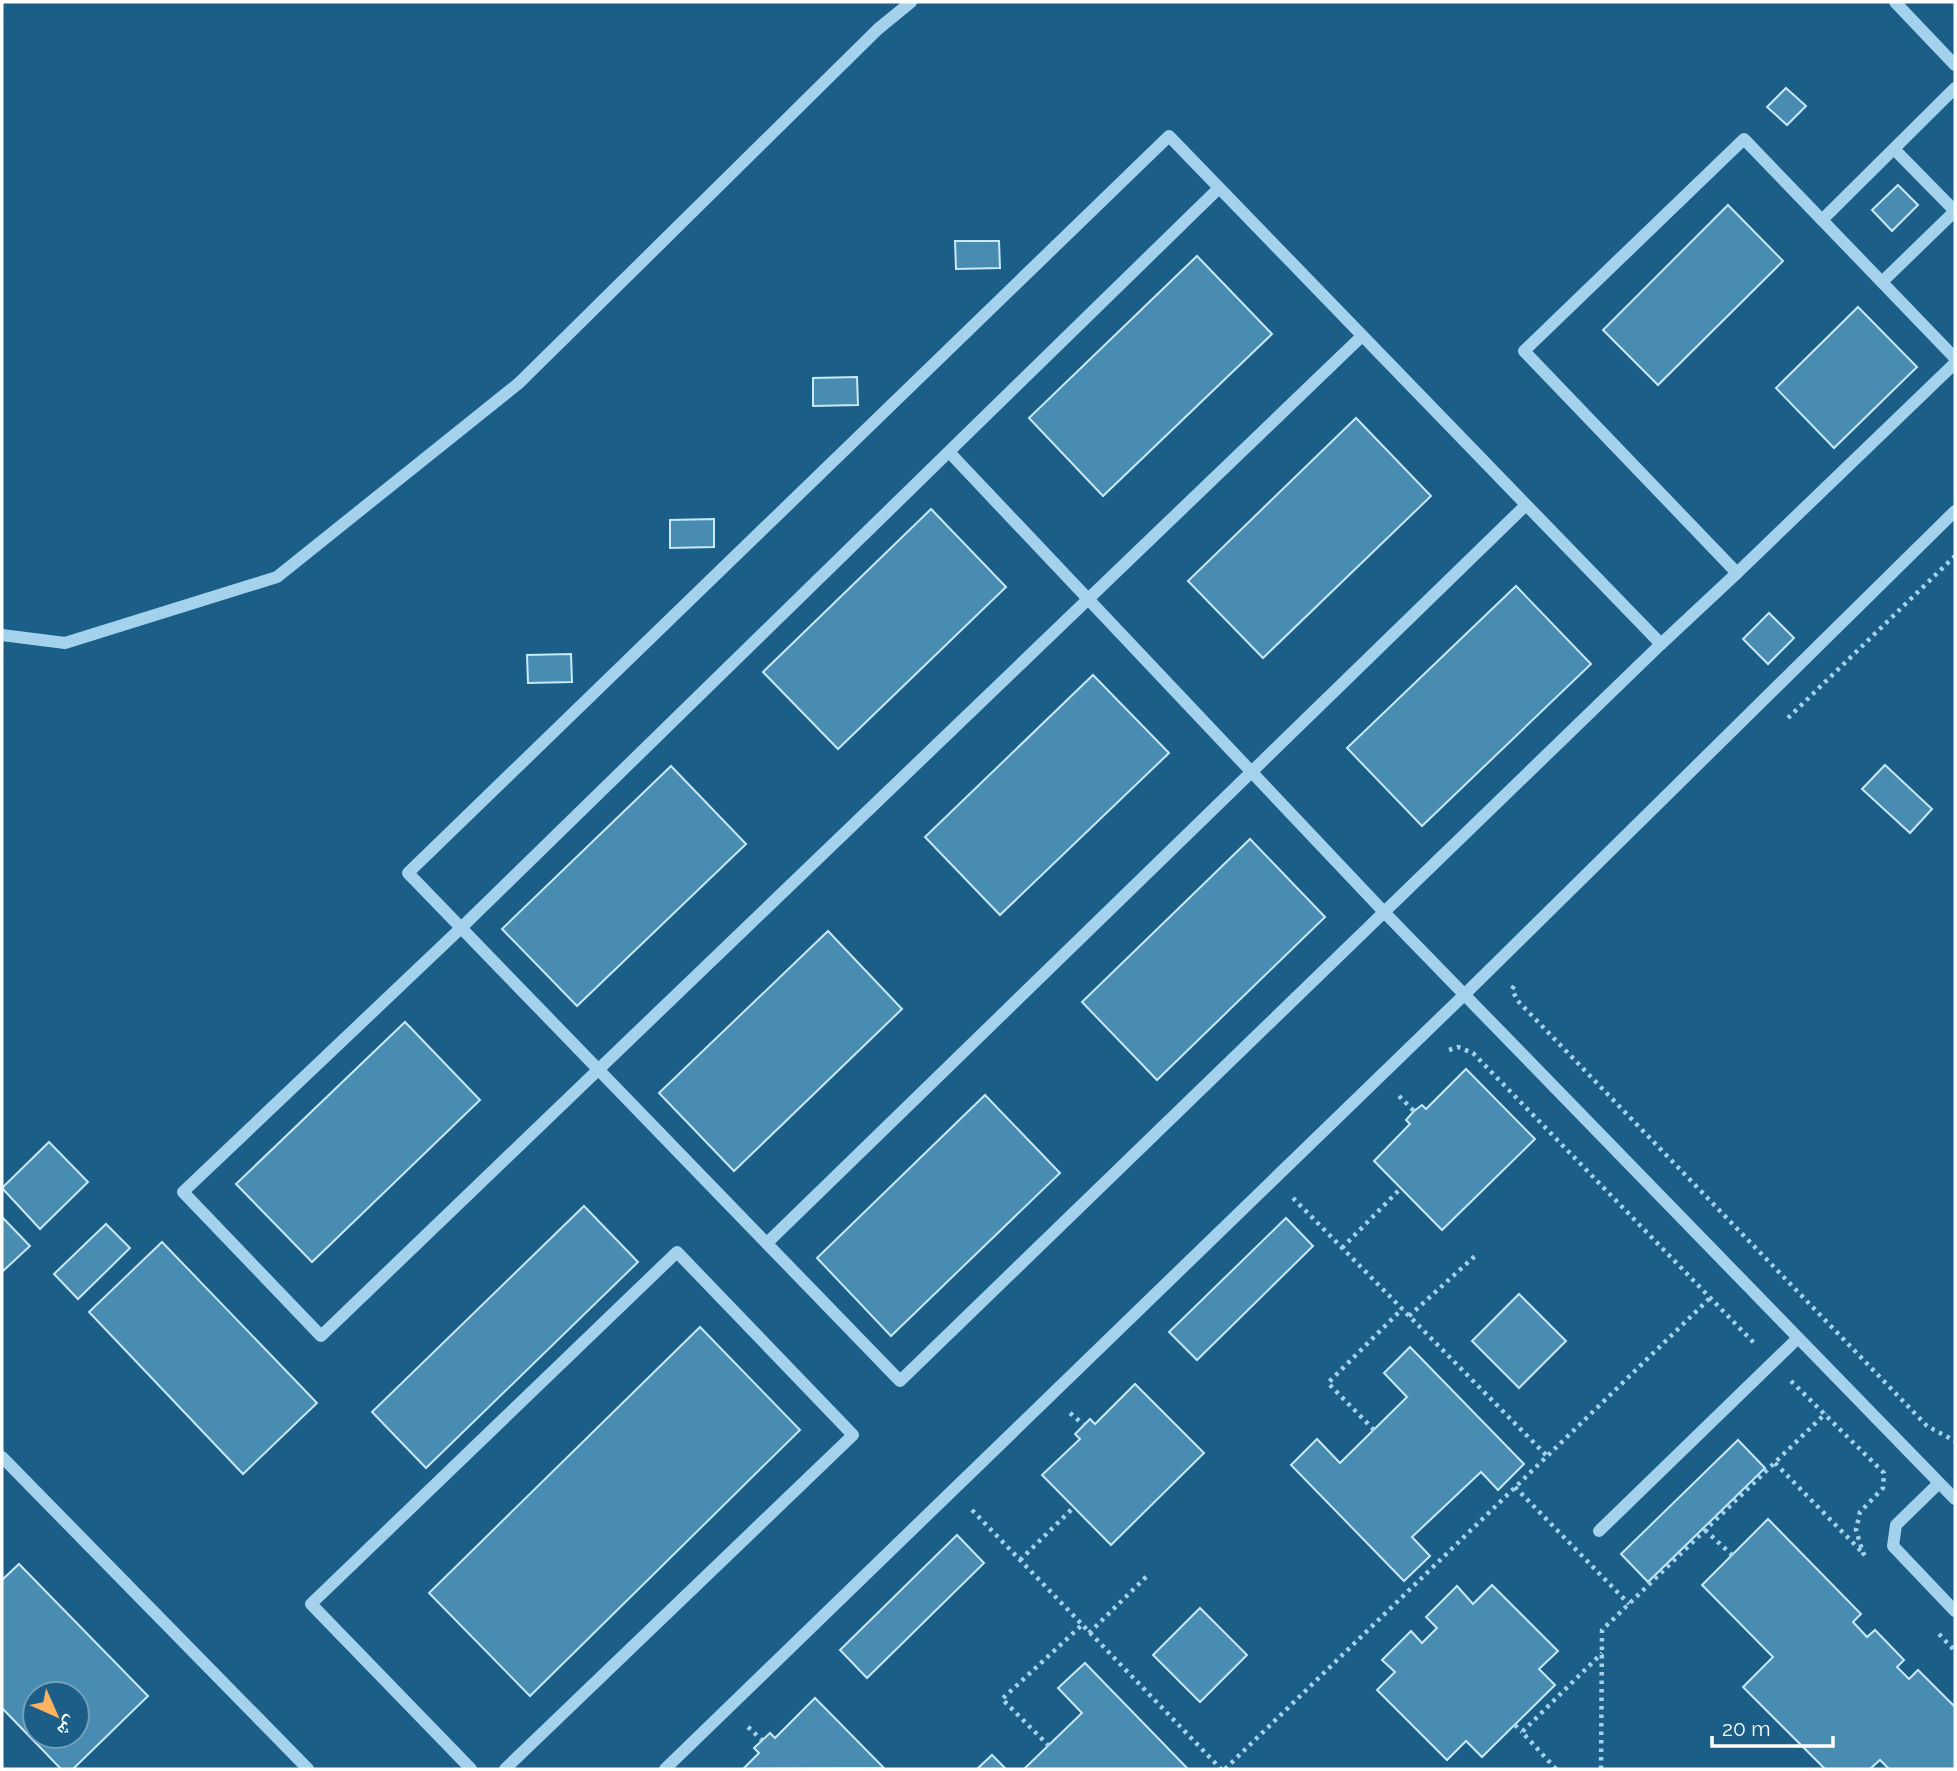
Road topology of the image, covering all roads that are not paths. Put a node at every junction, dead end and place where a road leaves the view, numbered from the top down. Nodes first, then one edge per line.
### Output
1 (911, 2) edge
2 (1895, 2) edge
3 (1955, 65) edge
4 (1955, 88) edge
5 (1894, 149) junction
6 (1219, 188) junction
7 (1955, 211) edge
8 (1822, 220) junction
9 (1882, 282) junction
10 (1362, 336) junction
11 (1955, 360) edge
12 (949, 452) junction
13 (1526, 505) junction
14 (1955, 511) edge
15 (1737, 572) junction
16 (1089, 599) junction
17 (2, 635) edge
18 (1661, 644) junction
19 (1251, 772) junction
20 (1384, 912) junction
21 (461, 928) junction
22 (1464, 995) junction
23 (600, 1071) junction
24 (767, 1243) junction
25 (1798, 1338) junction
26 (2, 1457) edge
27 (1939, 1483) junction
28 (1955, 1499) edge
29 (1599, 1531) dead end
30 (1955, 1611) edge
31 (308, 1769) edge
32 (471, 1769) edge
33 (505, 1769) edge
34 (665, 1769) edge

1 - 17 street
2 - 3 street
4 - 5 street
5 - 7 street
5 - 8 street
6 - 10 street
6 - 12 street
6 - 21 street
7 - 9 street
8 - 9 street
8 - 15 street
9 - 11 street
10 - 13 street
10 - 16 street
11 - 15 street
12 - 16 street
12 - 21 street
13 - 18 street
13 - 19 street
14 - 22 street
15 - 18 street
16 - 19 street
16 - 23 street
18 - 20 street
19 - 20 street
19 - 24 street
20 - 22 street
20 - 24 street
21 - 23 street
21 - 23 street
22 - 25 street
22 - 34 street
23 - 24 street
25 - 27 street
25 - 29 street
26 - 31 street
27 - 28 street
27 - 30 street
32 - 33 street

